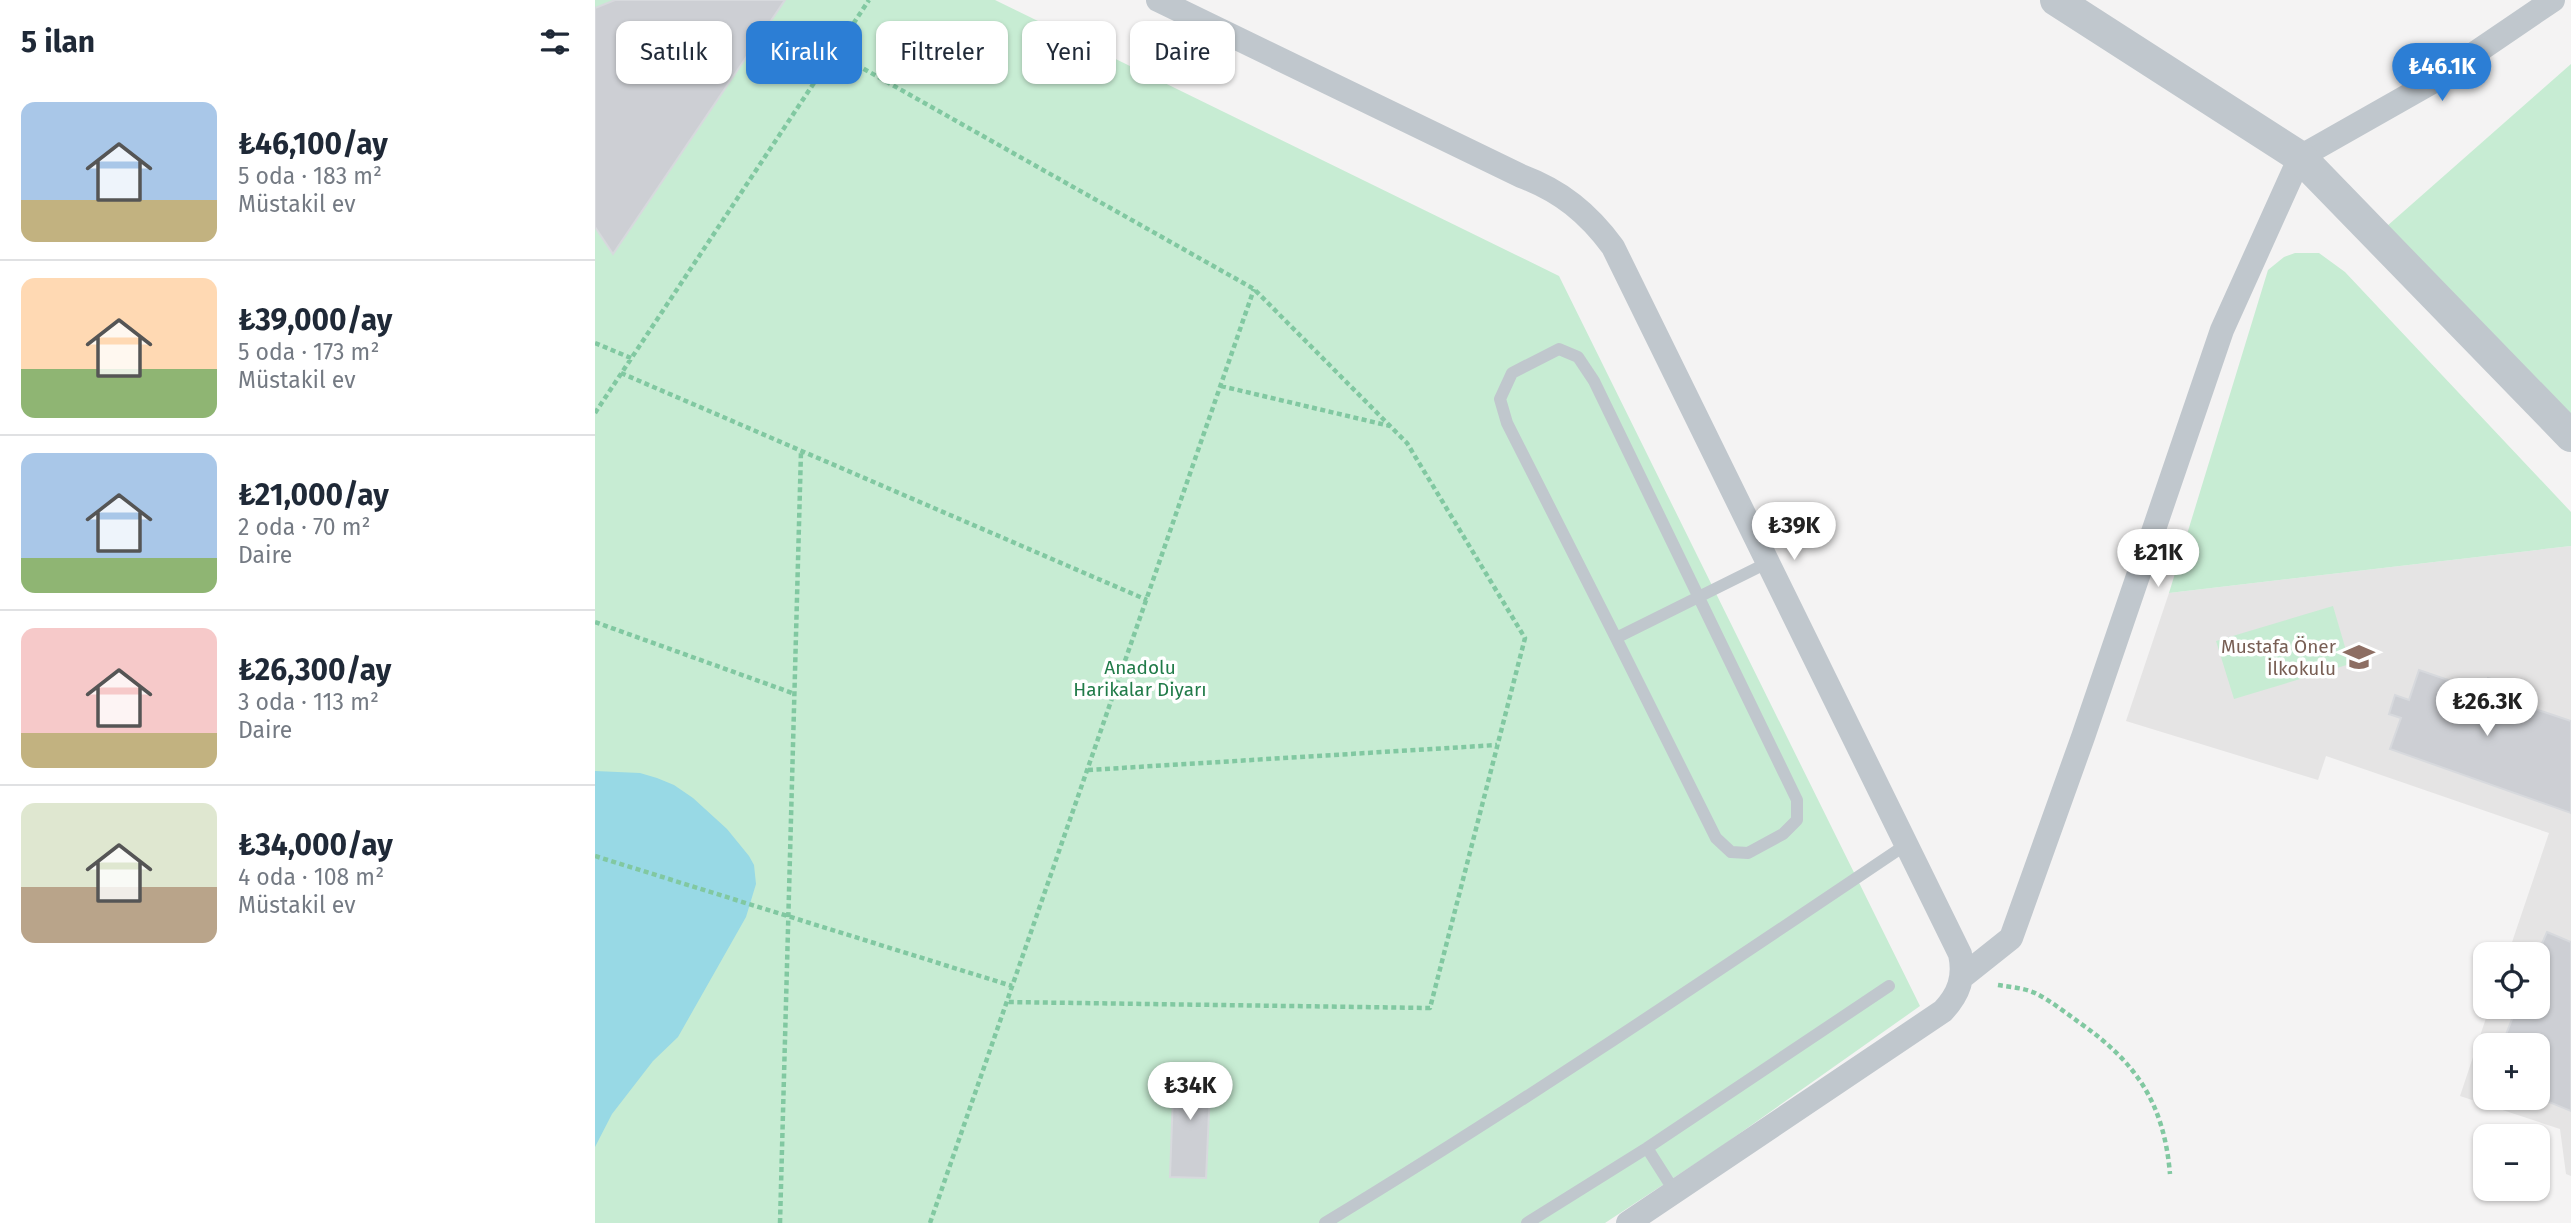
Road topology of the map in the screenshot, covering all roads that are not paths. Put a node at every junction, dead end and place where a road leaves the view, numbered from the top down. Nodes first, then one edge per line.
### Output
1 (1158, 0) edge
2 (2056, 0) edge
3 (2553, 0) edge
4 (2300, 157) junction
5 (2571, 436) edge
6 (1769, 562) junction
7 (1700, 597) junction
8 (1616, 638) junction
9 (1907, 844) junction
10 (1962, 977) junction
11 (1889, 986) dead end
12 (1647, 1148) junction
13 (1675, 1192) junction
14 (1325, 1223) edge
15 (1527, 1223) edge
16 (1628, 1223) edge

1 - 6 street
2 - 4 street
3 - 4 street
4 - 5 street
4 - 10 street
6 - 7 lane
6 - 9 street
7 - 8 lane
7 - 8 lane
7 - 8 lane
9 - 10 street
9 - 14 lane
10 - 13 street
11 - 12 lane
12 - 13 lane
12 - 15 lane
13 - 16 street

